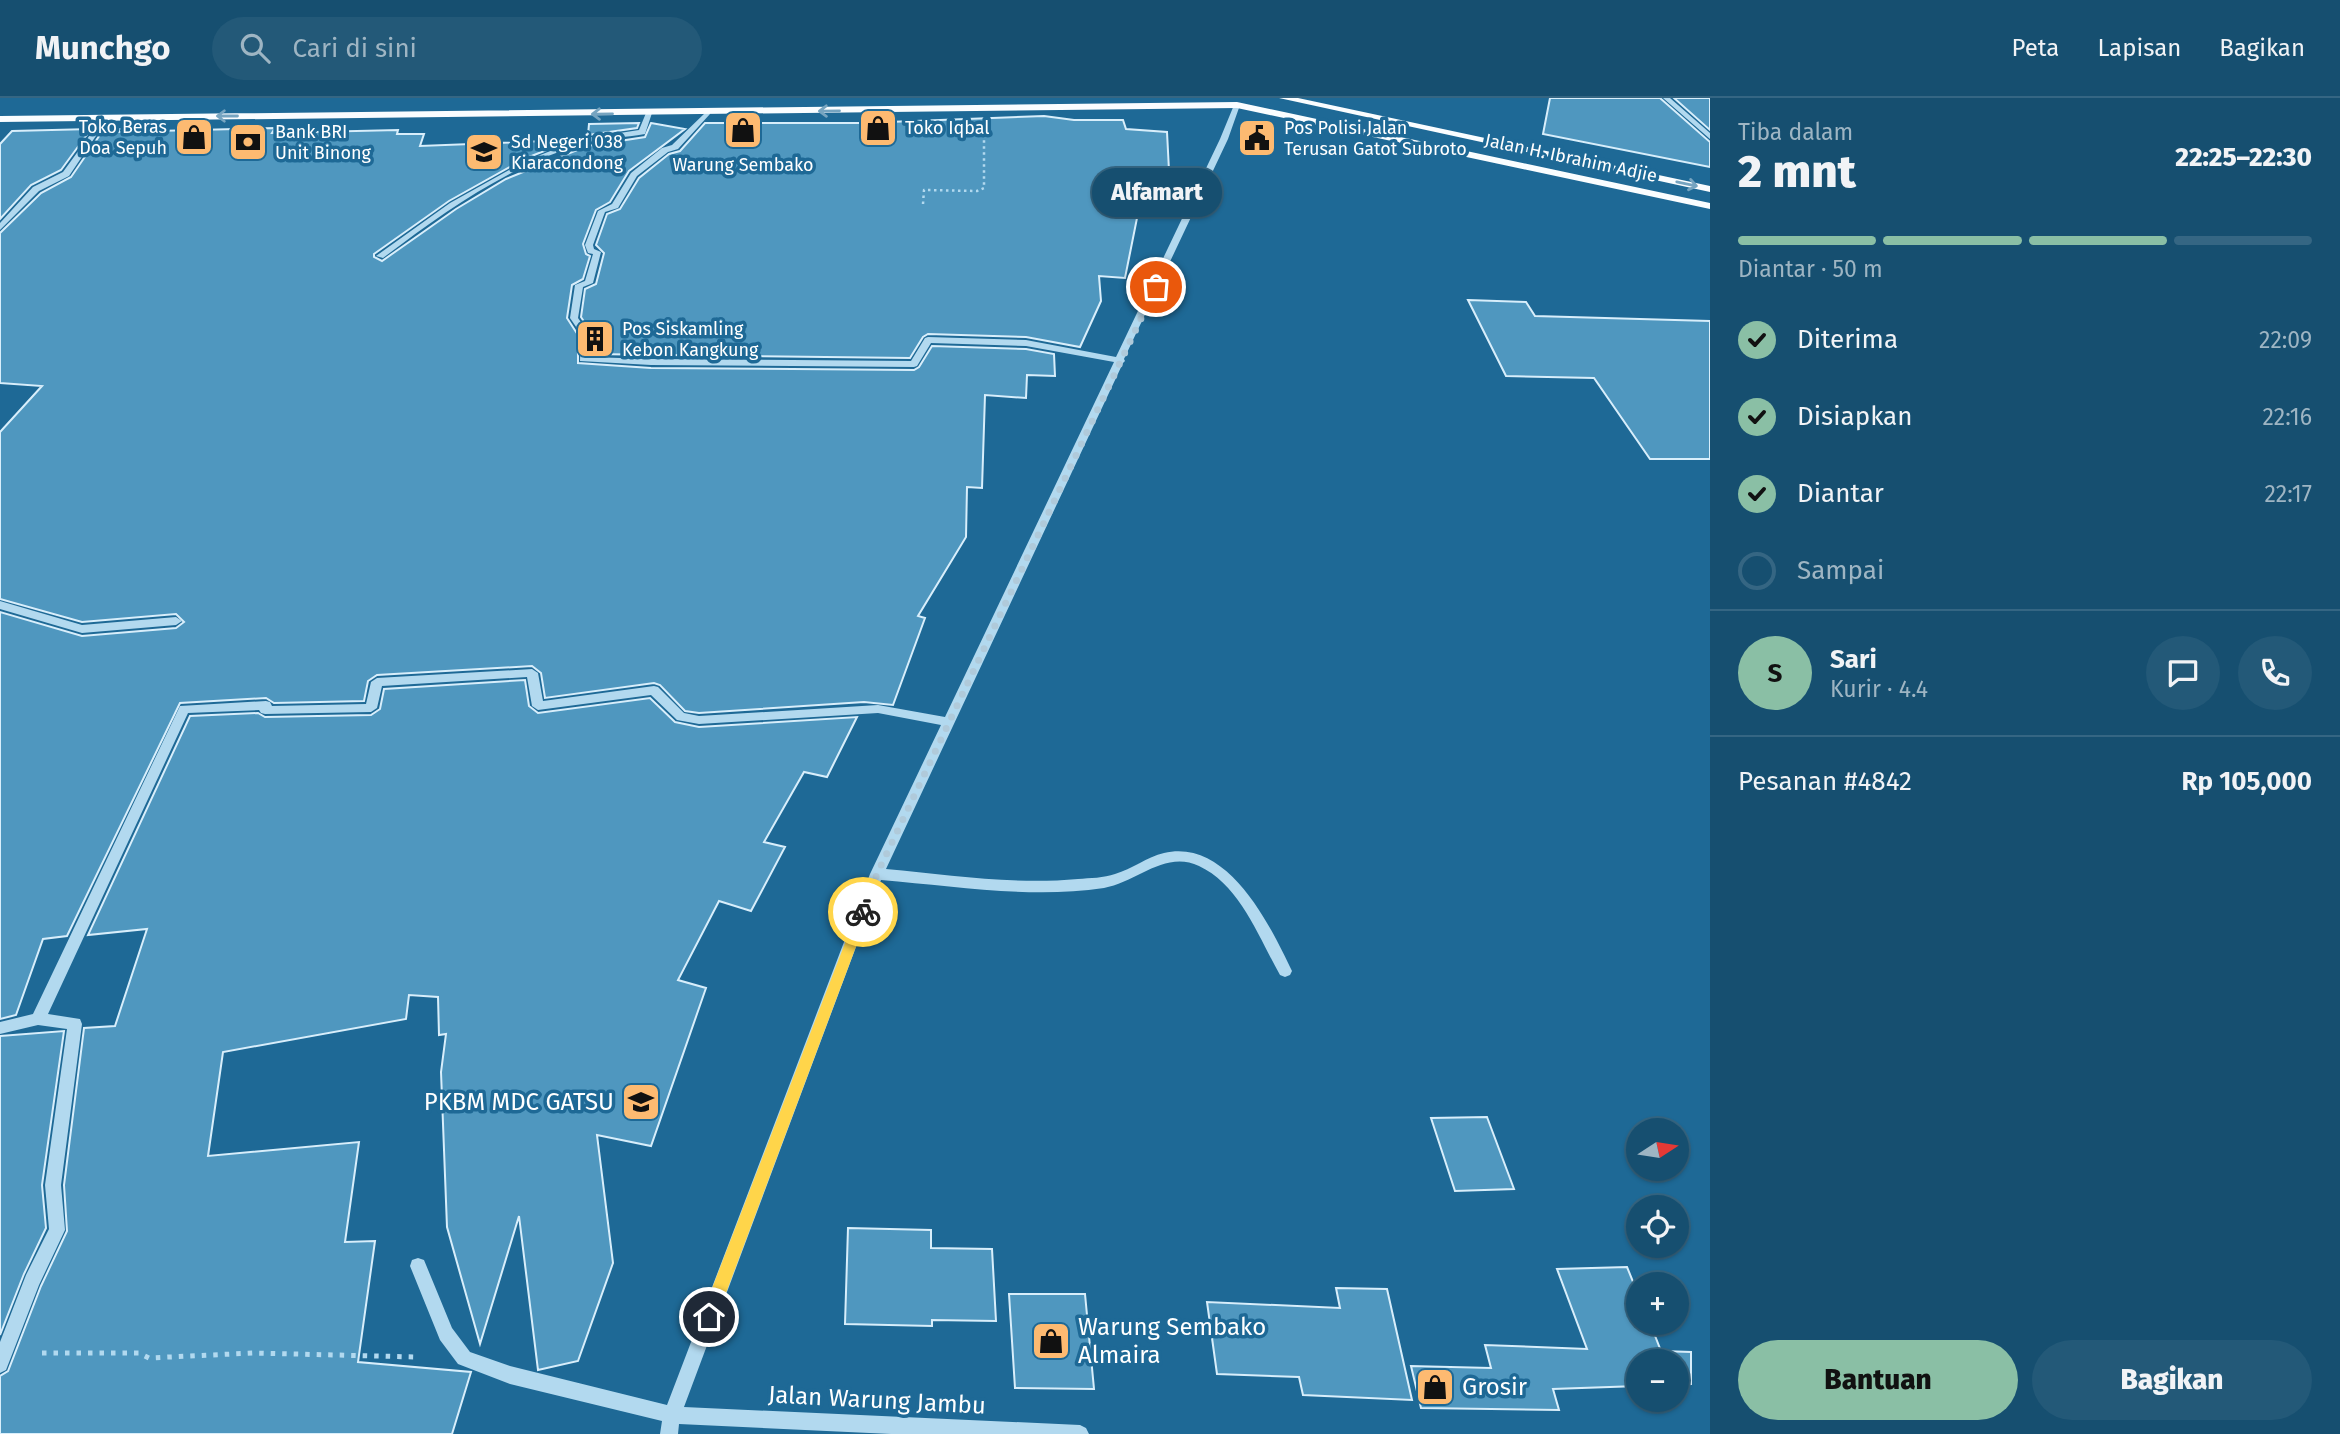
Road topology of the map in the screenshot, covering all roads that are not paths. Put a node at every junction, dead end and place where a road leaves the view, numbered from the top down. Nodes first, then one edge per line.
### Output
1 (1284, 98) edge
2 (1666, 98) edge
3 (1237, 102) edge
4 (649, 113) junction
5 (708, 113) junction
6 (105, 118) junction
7 (0, 119) edge
8 (1710, 137) edge
9 (1710, 189) edge
10 (1710, 205) edge
11 (0, 228) edge
12 (380, 256) dead end
13 (1121, 361) junction
14 (0, 605) edge
15 (176, 621) dead end
16 (950, 722) junction
17 (877, 874) junction
18 (1284, 971) dead end
19 (38, 1019) junction
20 (0, 1028) edge
21 (418, 1266) dead end
22 (2, 1359) edge
23 (672, 1416) junction
24 (669, 1434) edge
25 (1080, 1434) edge

1 -> 9 main road, Jalan H. Ibrahim Adjie
2 - 8 street
3 -> 5 main road, Jalan H. Ibrahim Adjie
3 - 10 main road, Jalan H. Ibrahim Adjie
3 - 13 street
4 - 5 main road, Jalan H. Ibrahim Adjie
4 -> 6 main road, Jalan H. Ibrahim Adjie
4 - 12 street
5 - 13 street
6 - 7 main road, Jalan H. Ibrahim Adjie
6 - 11 street
13 - 16 street
14 - 15 street
16 - 17 street
16 - 19 street
17 - 18 street
17 - 23 street
19 - 20 street
19 - 22 street
21 - 23 street
23 - 24 street
23 - 25 street, Jalan Warung Jambu

